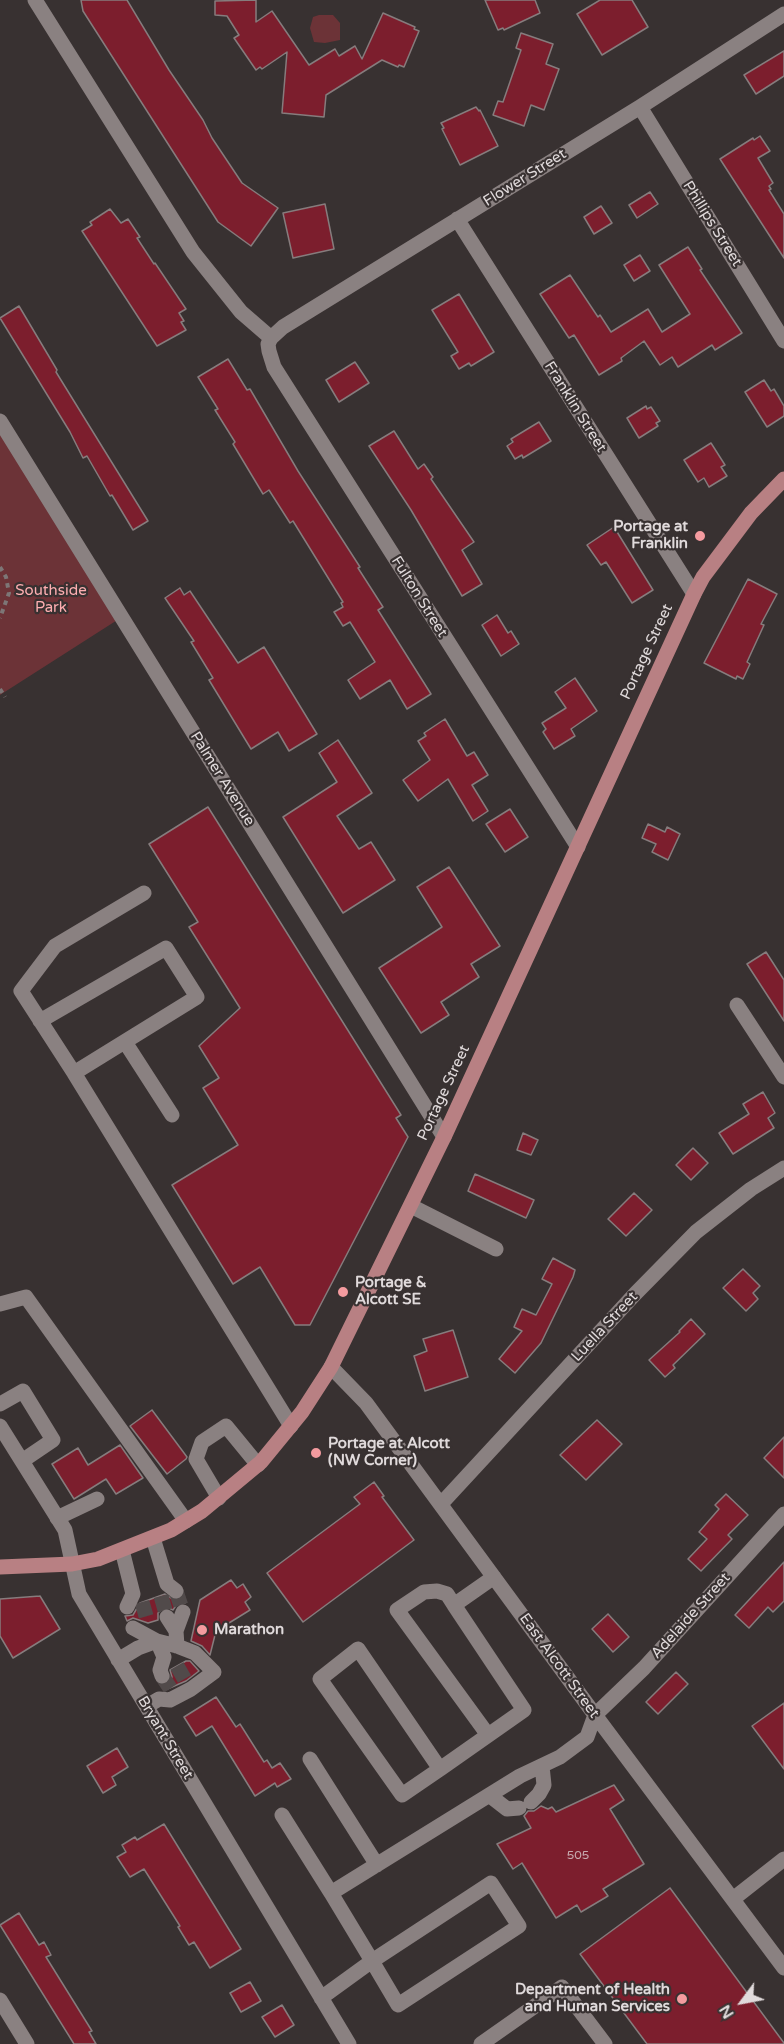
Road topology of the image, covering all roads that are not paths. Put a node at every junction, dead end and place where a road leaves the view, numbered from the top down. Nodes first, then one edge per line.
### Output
1 (35, 0) edge
2 (784, 14) edge
3 (640, 107) junction
4 (457, 219) junction
5 (270, 341) junction
6 (784, 341) edge
7 (0, 421) edge
8 (784, 479) edge
9 (694, 594) junction
10 (578, 847) junction
11 (144, 893) dead end
12 (737, 1005) dead end
13 (40, 1021) junction
14 (125, 1042) junction
15 (74, 1073) junction
16 (784, 1077) edge
17 (172, 1115) dead end
18 (444, 1137) junction
19 (784, 1168) edge
20 (411, 1206) junction
21 (496, 1249) dead end
22 (0, 1304) edge
23 (331, 1367) junction
24 (0, 1404) edge
25 (0, 1426) edge
26 (291, 1426) junction
27 (22, 1461) junction
28 (258, 1465) junction
29 (219, 1498) junction
30 (97, 1499) dead end
31 (441, 1504) junction
32 (784, 1514) edge
33 (57, 1518) junction
34 (186, 1521) junction
35 (153, 1538) junction
36 (122, 1550) junction
37 (72, 1564) junction
38 (0, 1567) edge
39 (494, 1577) junction
40 (168, 1590) tunnel mouth
41 (134, 1601) tunnel mouth
42 (454, 1605) junction
43 (183, 1612) tunnel mouth
44 (167, 1617) tunnel mouth
45 (146, 1632) junction
46 (176, 1638) junction
47 (164, 1657) junction
48 (118, 1660) junction
49 (177, 1666) tunnel mouth
50 (162, 1676) tunnel mouth
51 (147, 1706) junction
52 (595, 1715) junction
53 (488, 1735) junction
54 (310, 1760) dead end
55 (542, 1766) junction
56 (440, 1769) junction
57 (489, 1795) junction
58 (282, 1815) dead end
59 (784, 1859) edge
60 (377, 1864) junction
61 (331, 1893) junction
62 (733, 1899) junction
63 (372, 1961) junction
64 (784, 1968) edge
65 (321, 1998) junction
66 (0, 2000) edge
67 (27, 2044) edge
68 (349, 2044) edge
69 (481, 2044) edge
70 (605, 2044) edge

1 - 5 street
2 - 3 street, Flower Street
3 - 4 street, Flower Street
3 - 6 street, Phillips Street
4 - 5 street, Flower Street
4 - 9 street, Franklin Street
5 - 10 street, Fulton Street
7 - 18 street, Palmer Avenue
8 - 9 main road, Portage Street
9 - 10 main road, Portage Street
10 - 18 main road, Portage Street
11 - 13 street
12 - 16 street
13 - 14 street
13 - 15 street
14 - 15 street
14 - 17 street
15 - 26 street
18 - 20 main road, Portage Street
19 - 31 street, Luella Street
20 - 21 street
20 - 23 main road, Portage Street
22 - 34 street
23 - 26 main road, Portage Street
23 - 31 street, East Alcott Street
24 - 27 street
25 - 27 street, Bryant Street
26 - 28 main road, Portage Street
27 - 33 street, Bryant Street
28 - 29 main road, Portage Street
28 - 29 street
29 - 34 main road, Portage Street
30 - 33 street
31 - 39 street, East Alcott Street
32 - 52 street, Adelaide Street
33 - 37 street, Bryant Street
34 - 35 main road, Portage Street
35 - 36 main road, Portage Street
35 - 40 street
36 - 37 main road, Portage Street
36 - 41 street
37 - 38 main road, Portage Street
37 - 48 street, Bryant Street
39 - 42 street
39 - 52 street, East Alcott Street
42 - 53 street
42 - 53 street
43 - 46 street
44 - 46 street
45 - 46 street
45 - 47 street
45 - 48 street
46 - 51 street
47 - 49 street
47 - 50 street
48 - 51 street, Bryant Street
51 - 65 street, Bryant Street
52 - 55 street, Adelaide Street
52 - 62 street, East Alcott Street
53 - 56 street
54 - 60 street
55 - 57 street, Adelaide Street
55 - 57 street
56 - 56 street
57 - 60 street, Adelaide Street
58 - 61 street
59 - 62 street
60 - 61 street, Adelaide Street
61 - 63 street
62 - 64 street, East Alcott Street
63 - 63 street
63 - 65 street
65 - 68 street, Bryant Street
66 - 67 street
69 - 70 street

